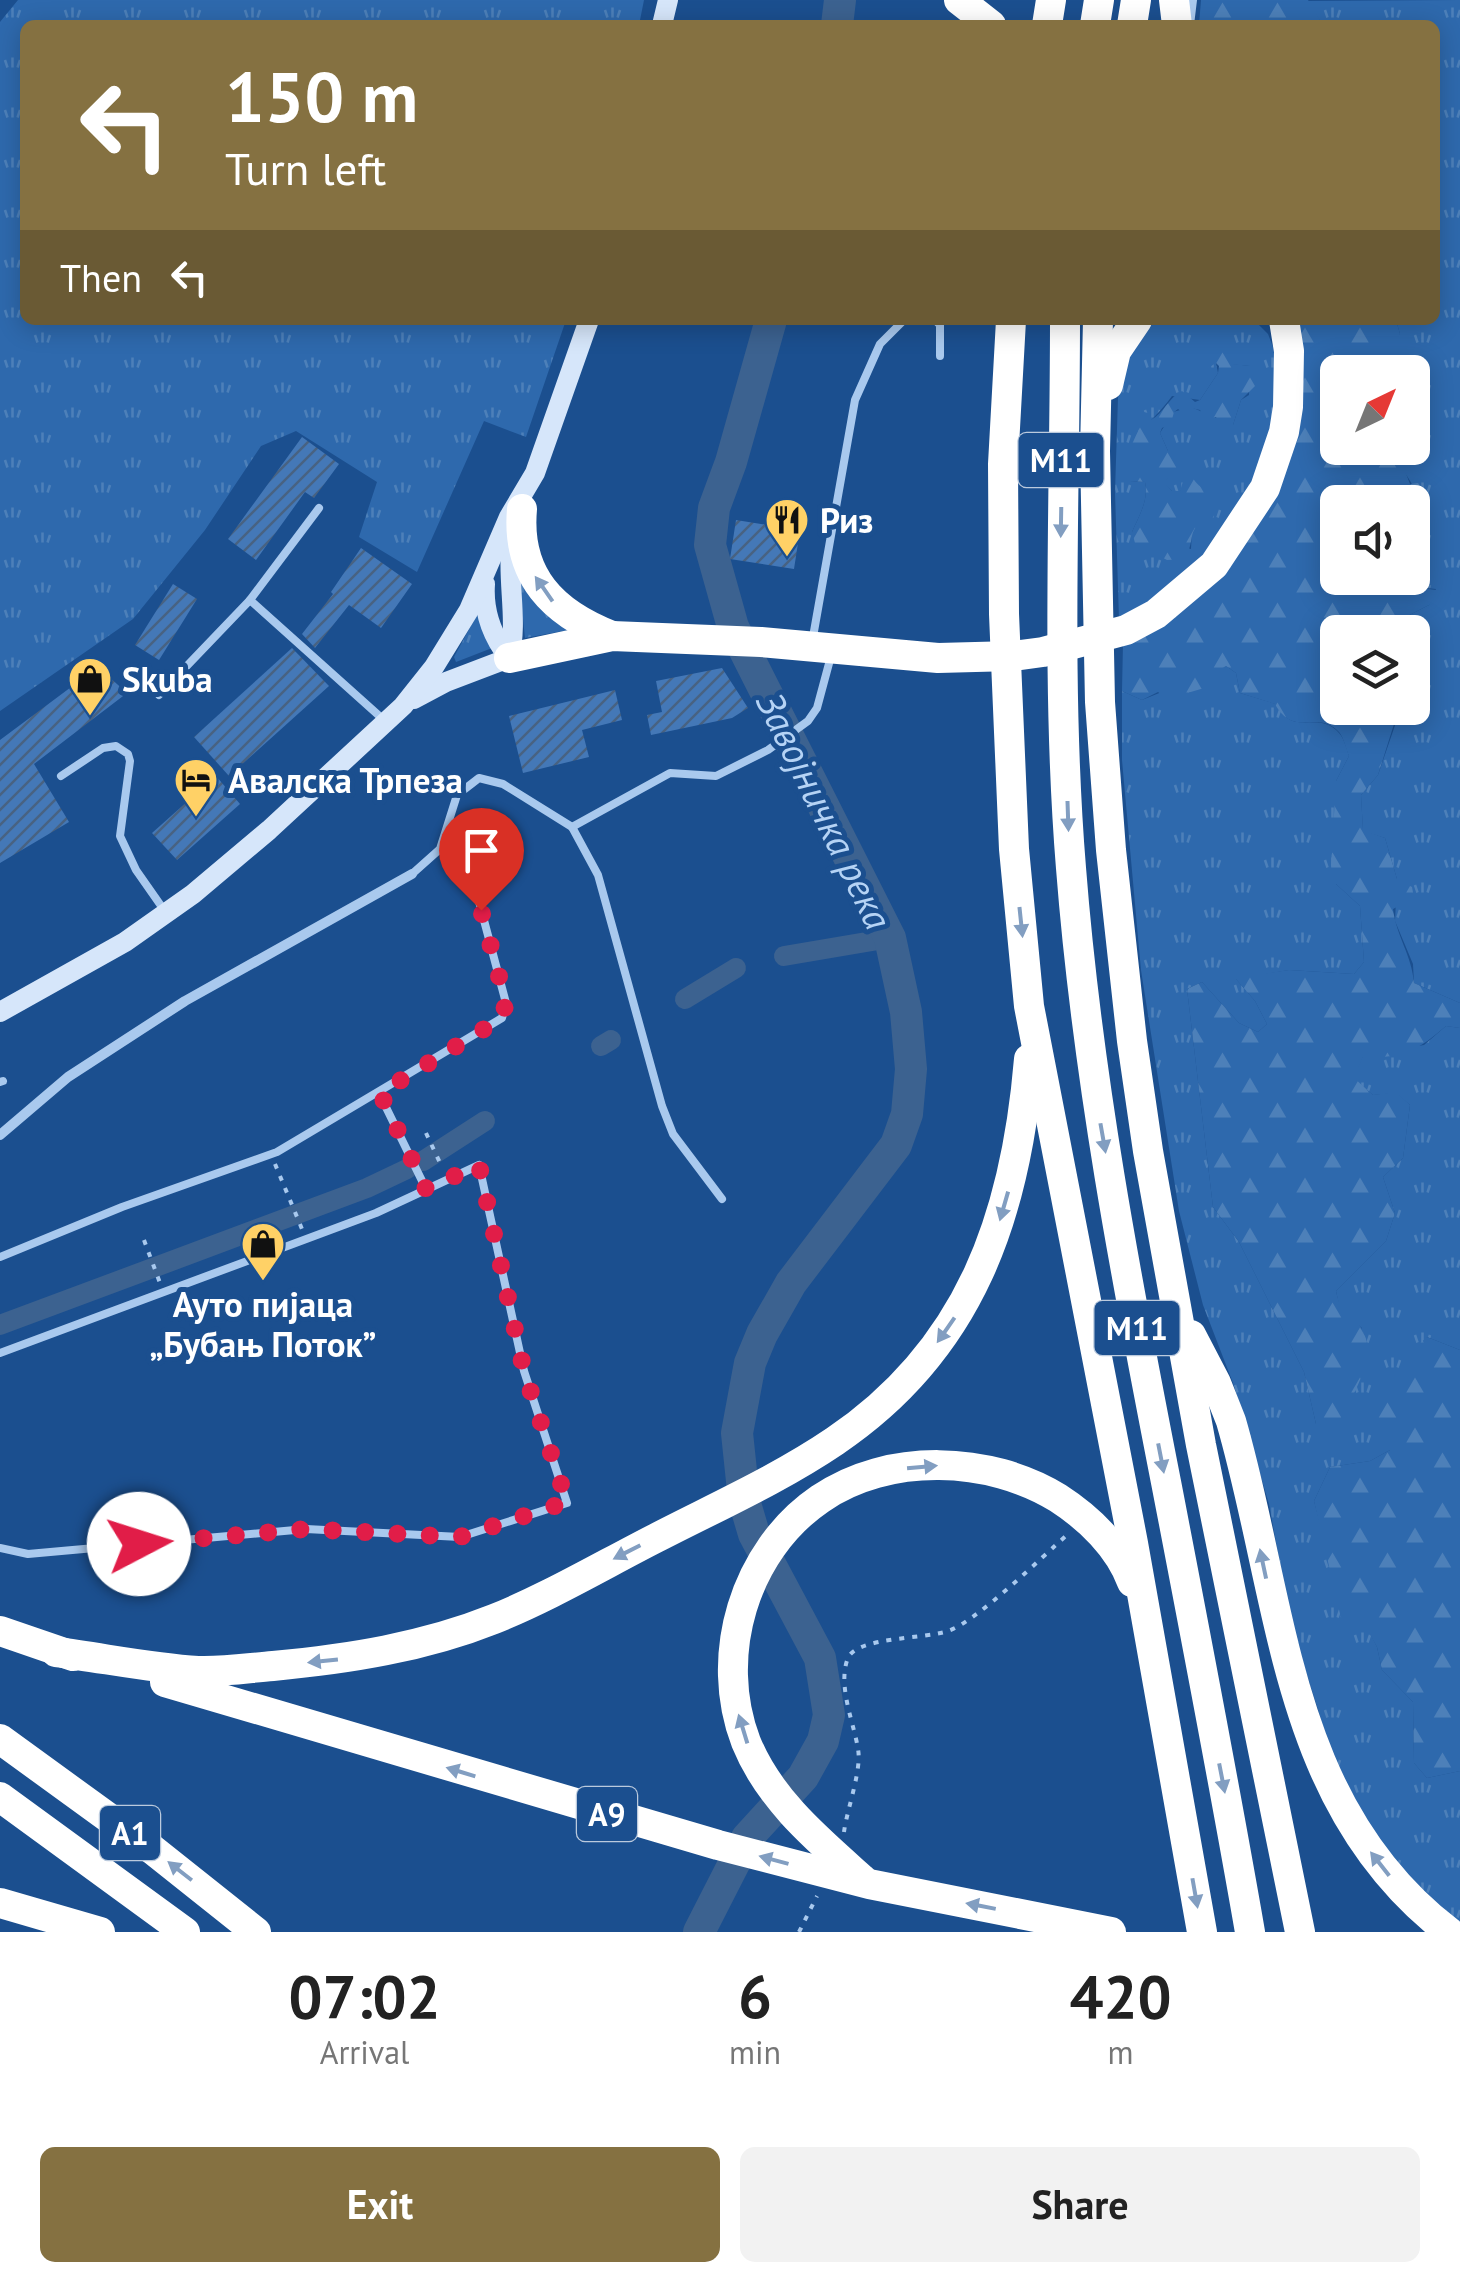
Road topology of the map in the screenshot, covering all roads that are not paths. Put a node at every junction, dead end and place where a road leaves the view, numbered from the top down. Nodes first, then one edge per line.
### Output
1 (959, 0) edge
2 (985, 20) edge
3 (587, 325) edge
4 (899, 325) edge
5 (940, 325) edge
6 (1011, 325) edge
7 (1066, 325) edge
8 (1098, 325) edge
9 (1133, 325) edge
10 (1271, 325) edge
11 (1284, 325) edge
12 (940, 356) dead end
13 (1289, 373) junction
14 (1095, 451) junction
15 (536, 473) junction
16 (319, 508) dead end
17 (522, 509) junction
18 (486, 572) junction
19 (250, 600) junction
20 (612, 636) junction
21 (822, 648) junction
22 (508, 658) junction
23 (160, 695) dead end
24 (402, 706) junction
25 (385, 720) junction
26 (61, 776) dead end
27 (572, 826) junction
28 (412, 874) joint
29 (473, 879) dead end
30 (167, 914) junction
31 (1029, 1006) junction
32 (0, 1012) edge
33 (380, 1093) junction
34 (0, 1135) edge
35 (426, 1189) junction
36 (722, 1199) dead end
37 (0, 1257) edge
38 (1176, 1305) junction
39 (0, 1353) edge
40 (0, 1548) edge
41 (1147, 1625) junction
42 (0, 1631) edge
43 (56, 1652) junction
44 (0, 1739) edge
45 (0, 1797) edge
46 (868, 1884) junction
47 (0, 1903) edge
48 (100, 1932) edge
49 (185, 1932) edge
50 (256, 1932) edge
51 (1111, 1932) edge
52 (1202, 1932) edge
53 (1250, 1932) edge
54 (1300, 1932) edge
55 (1449, 1932) edge

1 - 2 highway
3 - 15 main road
4 - 21 lane
5 - 12 lane
6 -> 31 highway
7 -> 53 highway, M11
8 - 14 highway, M11
9 - 14 highway
10 - 13 highway
11 - 13 highway
13 - 21 highway
14 - 38 highway, M11
15 - 17 main road
15 - 18 main road
16 - 19 lane
20 -> 17 highway
17 - 22 main road
18 - 22 main road
18 - 24 main road
19 - 23 lane
19 - 25 lane
20 - 21 highway
20 - 22 highway
21 - 27 lane
22 - 24 main road
24 - 25 main road
25 - 30 main road
26 - 30 lane
27 - 28 lane
27 - 36 lane
28 - 34 street
29 - 33 lane
30 - 32 main road
31 - 41 highway
31 -> 43 highway
33 - 35 lane
33 - 37 lane
35 - 39 lane
35 - 40 lane
38 - 54 highway, M11
55 -> 38 highway
46 -> 41 highway
41 -> 52 highway
42 - 43 highway, A9
46 -> 43 highway, A9
50 -> 44 highway, A1
45 - 49 highway, A1
51 -> 46 highway, A9
47 - 48 highway

